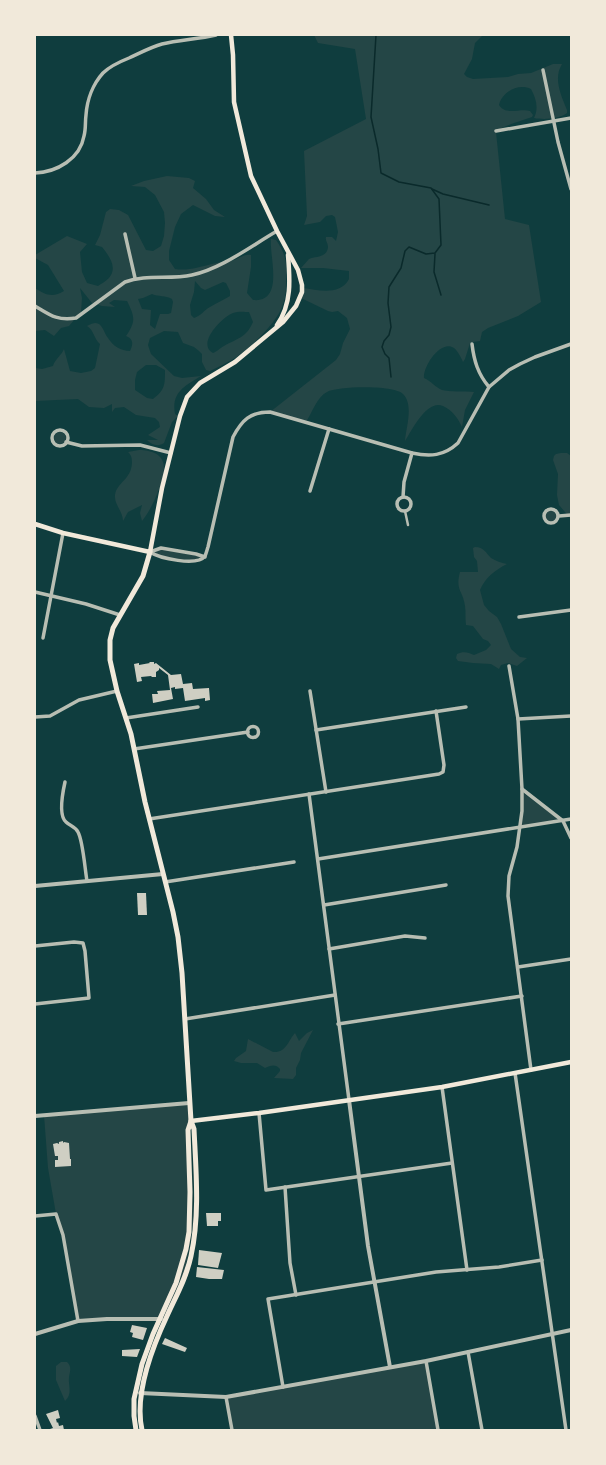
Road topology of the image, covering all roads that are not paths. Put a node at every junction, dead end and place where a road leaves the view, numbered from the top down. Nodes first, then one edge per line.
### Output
1 (216, 35) edge
2 (231, 35) edge
3 (543, 70) dead end
4 (571, 118) edge
5 (553, 121) junction
6 (496, 131) dead end
7 (35, 173) edge
8 (571, 188) edge
9 (277, 231) junction
10 (125, 234) dead end
11 (288, 253) junction
12 (135, 278) junction
13 (35, 306) edge
14 (270, 334) junction
15 (472, 344) dead end
16 (571, 344) edge
17 (489, 387) junction
18 (329, 429) junction
19 (66, 442) junction
20 (171, 453) junction
21 (412, 453) junction
22 (310, 491) dead end
23 (403, 497) junction
24 (405, 511) junction
25 (571, 515) edge
26 (559, 516) junction
27 (35, 524) edge
28 (408, 525) dead end
29 (63, 533) junction
30 (150, 552) junction
31 (204, 557) junction
32 (35, 592) edge
33 (51, 596) junction
34 (571, 610) edge
35 (120, 615) junction
36 (519, 617) dead end
37 (43, 638) dead end
38 (509, 666) dead end
39 (117, 690) junction
40 (310, 691) dead end
41 (198, 707) dead end
42 (466, 707) dead end
43 (436, 712) junction
44 (571, 716) edge
45 (35, 717) edge
46 (126, 718) junction
47 (518, 719) junction
48 (316, 730) junction
49 (248, 732) dead end
50 (134, 749) junction
51 (65, 782) dead end
52 (522, 789) junction
53 (326, 792) junction
54 (310, 794) junction
55 (149, 819) junction
56 (571, 819) edge
57 (563, 821) junction
58 (519, 827) junction
59 (571, 838) edge
60 (318, 859) junction
61 (294, 862) dead end
62 (163, 874) junction
63 (87, 881) junction
64 (165, 882) junction
65 (446, 885) dead end
66 (35, 886) edge
67 (324, 905) junction
68 (425, 938) dead end
69 (35, 946) edge
70 (329, 949) junction
71 (571, 959) edge
72 (518, 967) junction
73 (335, 995) junction
74 (522, 996) junction
75 (35, 1004) edge
76 (185, 1019) junction
77 (338, 1024) junction
78 (571, 1062) edge
79 (531, 1070) junction
80 (515, 1073) junction
81 (442, 1087) junction
82 (348, 1100) junction
83 (190, 1103) junction
84 (259, 1113) junction
85 (35, 1116) edge
86 (191, 1121) junction
87 (452, 1163) junction
88 (359, 1177) junction
89 (285, 1187) junction
90 (35, 1216) edge
91 (542, 1260) junction
92 (467, 1270) junction
93 (375, 1282) junction
94 (296, 1295) junction
95 (159, 1319) junction
96 (166, 1319) junction
97 (78, 1321) junction
98 (571, 1330) edge
99 (35, 1334) edge
100 (552, 1334) junction
101 (468, 1352) junction
102 (426, 1361) junction
103 (390, 1368) junction
104 (283, 1387) junction
105 (136, 1392) junction
106 (142, 1393) junction
107 (226, 1397) junction
108 (35, 1416) edge
109 (40, 1430) edge
110 (136, 1430) edge
111 (142, 1430) edge
112 (232, 1430) edge
113 (438, 1430) edge
114 (482, 1430) edge
115 (566, 1430) edge

1 - 7 street
2 - 9 main road
3 - 5 street
4 - 5 street
5 - 6 street
5 - 8 street
9 - 11 main road
9 - 12 street
10 - 12 street
11 - 14 main road
11 - 14 main road
12 - 13 street
14 - 20 main road
15 - 17 street
16 - 17 street
17 - 21 street
18 - 21 street
18 - 22 street
18 - 31 street
19 - 19 street
19 - 20 street
20 - 30 main road
21 - 23 street
23 - 24 street
23 - 24 street
24 - 28 street
25 - 26 street
26 - 26 street
27 - 29 main road
29 - 30 main road
29 - 33 street
30 - 31 street
30 - 31 street
30 - 35 main road
32 - 33 street
33 - 35 street
33 - 37 street
34 - 36 street
35 - 39 main road
38 - 47 street
39 - 45 street
39 - 46 main road
40 - 48 street
41 - 46 street
42 - 43 street
43 - 48 street
43 - 53 street
44 - 47 street
46 - 50 main road
47 - 52 street
48 - 53 street
49 - 50 street
50 - 55 main road
51 - 63 street
52 - 57 street
52 - 58 street
53 - 54 street
54 - 55 street
54 - 60 street
55 - 62 main road
56 - 57 street
57 - 58 street
57 - 59 street
58 - 60 street
58 - 72 street
60 - 67 street
61 - 64 street
62 - 63 street
62 - 64 main road
63 - 66 street
64 - 76 main road
65 - 67 street
67 - 70 street
68 - 70 street
69 - 75 street
70 - 73 street
71 - 72 street
72 - 74 street
73 - 76 street
73 - 77 street
74 - 77 street
74 - 79 street
76 - 83 main road
77 - 82 street
78 - 79 main road
79 - 80 main road
80 - 81 main road
80 - 91 street
81 - 82 main road
81 - 87 street
82 - 84 main road
82 - 88 street
83 - 85 street
83 - 86 main road
84 - 86 main road
84 - 89 street
86 - 95 main road
86 - 96 main road
87 - 88 street
87 - 92 street
88 - 89 street
88 - 93 street
89 - 94 street
90 - 97 street
91 - 92 street
91 - 100 street
92 - 93 street
93 - 94 street
93 - 103 street
94 - 104 street
95 - 96 street
95 - 97 street
95 - 105 main road
96 - 106 main road
97 - 99 street
98 - 100 street
100 - 101 street
100 - 115 street
101 - 102 street
101 - 114 street
102 - 103 street
102 - 113 street
103 - 104 street
104 - 107 street
105 - 106 street
105 - 110 main road
106 - 107 street
106 - 111 main road
107 - 112 street
108 - 109 street

